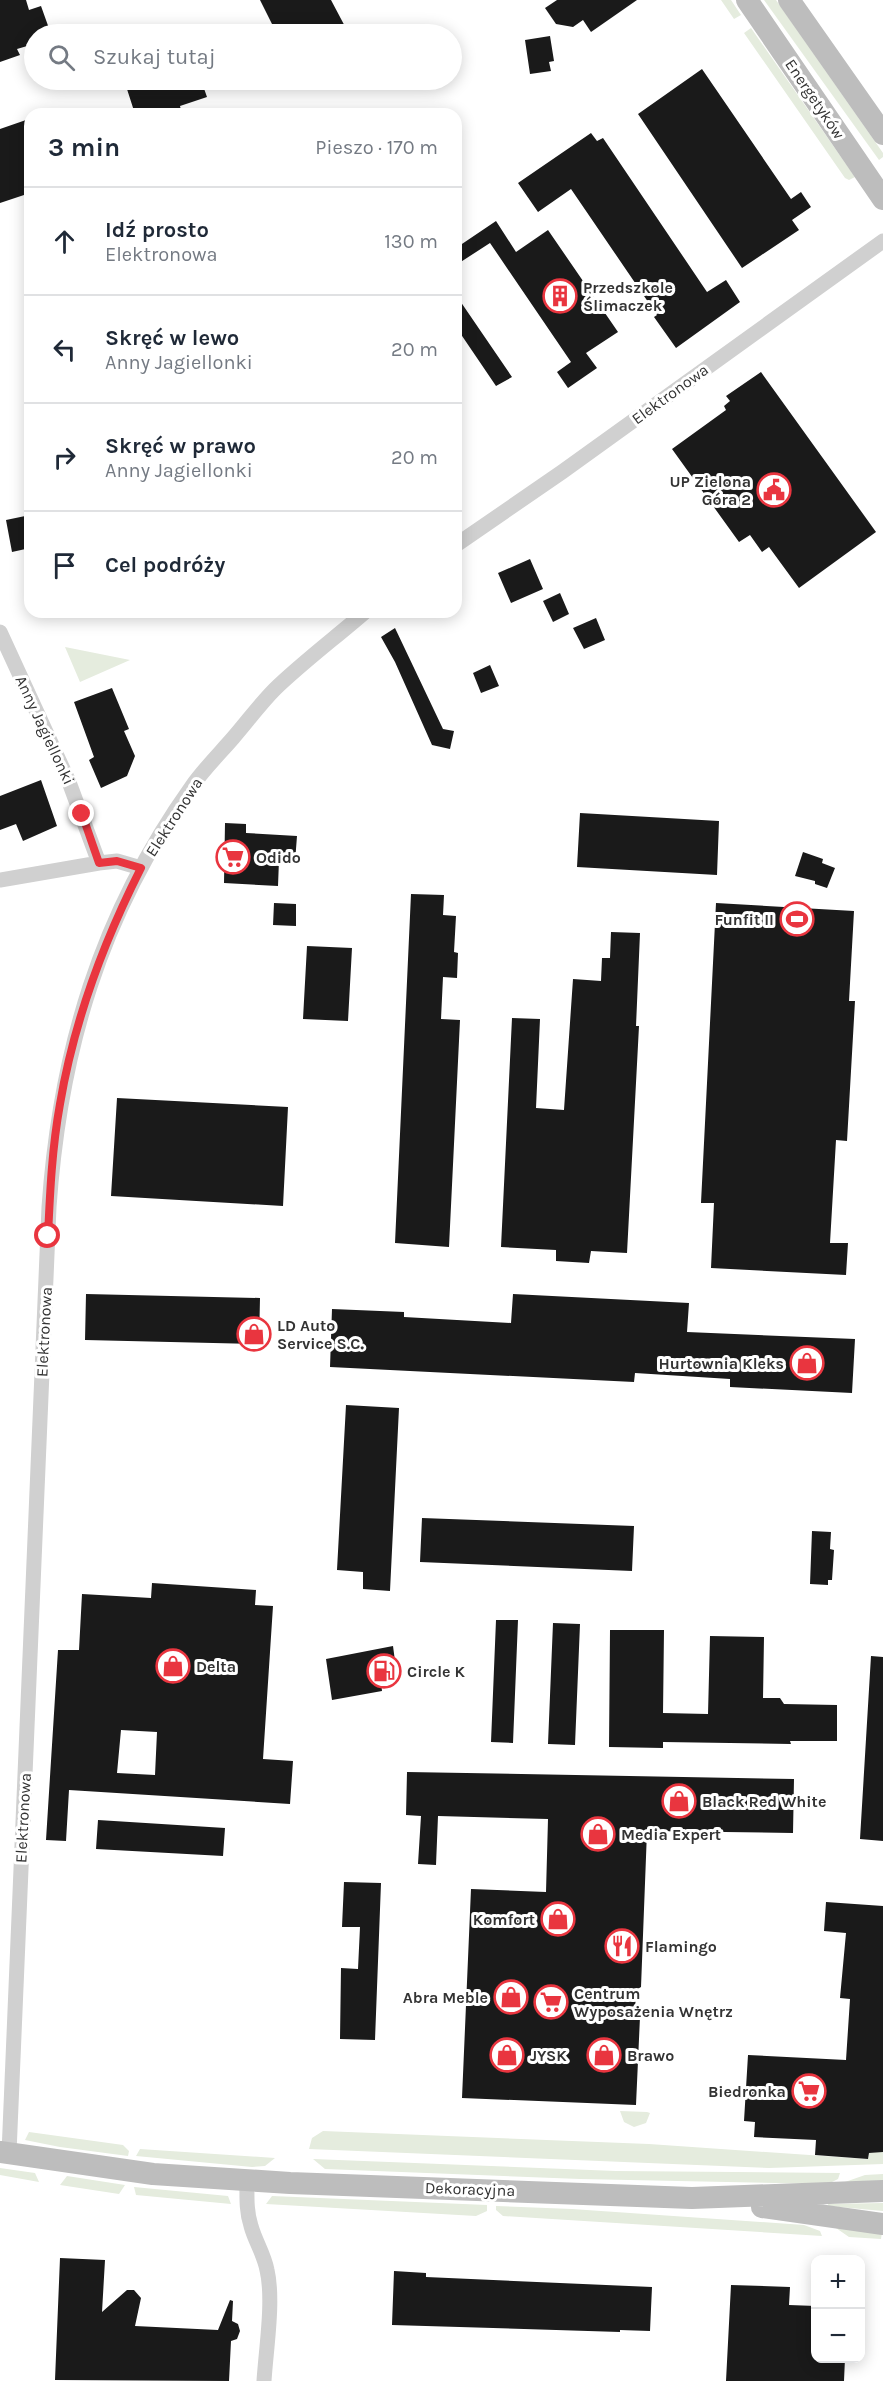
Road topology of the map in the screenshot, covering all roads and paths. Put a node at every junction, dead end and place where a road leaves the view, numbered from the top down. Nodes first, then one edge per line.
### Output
1 (747, 0) edge
2 (789, 0) edge
3 (883, 134) edge
4 (883, 199) edge
5 (883, 241) edge
6 (462, 541) edge
7 (358, 618) edge
8 (0, 632) edge
9 (99, 863) junction
10 (141, 868) junction
11 (0, 880) edge
12 (4, 2152) edge
13 (247, 2180) junction
14 (883, 2191) edge
15 (692, 2198) junction
16 (883, 2224) edge
17 (264, 2381) edge

1 - 4 street, Energetyków
2 - 3 street
5 - 6 street, Elektronowa
7 - 10 street, Elektronowa
8 - 9 street, Anny Jagiellonki
9 - 10 street
9 - 11 street
10 - 12 street, Elektronowa
12 - 13 street, Dekoracyjna
13 - 15 street, Dekoracyjna
13 - 17 street
14 - 15 street, Dekoracyjna
15 - 16 street, Dekoracyjna

